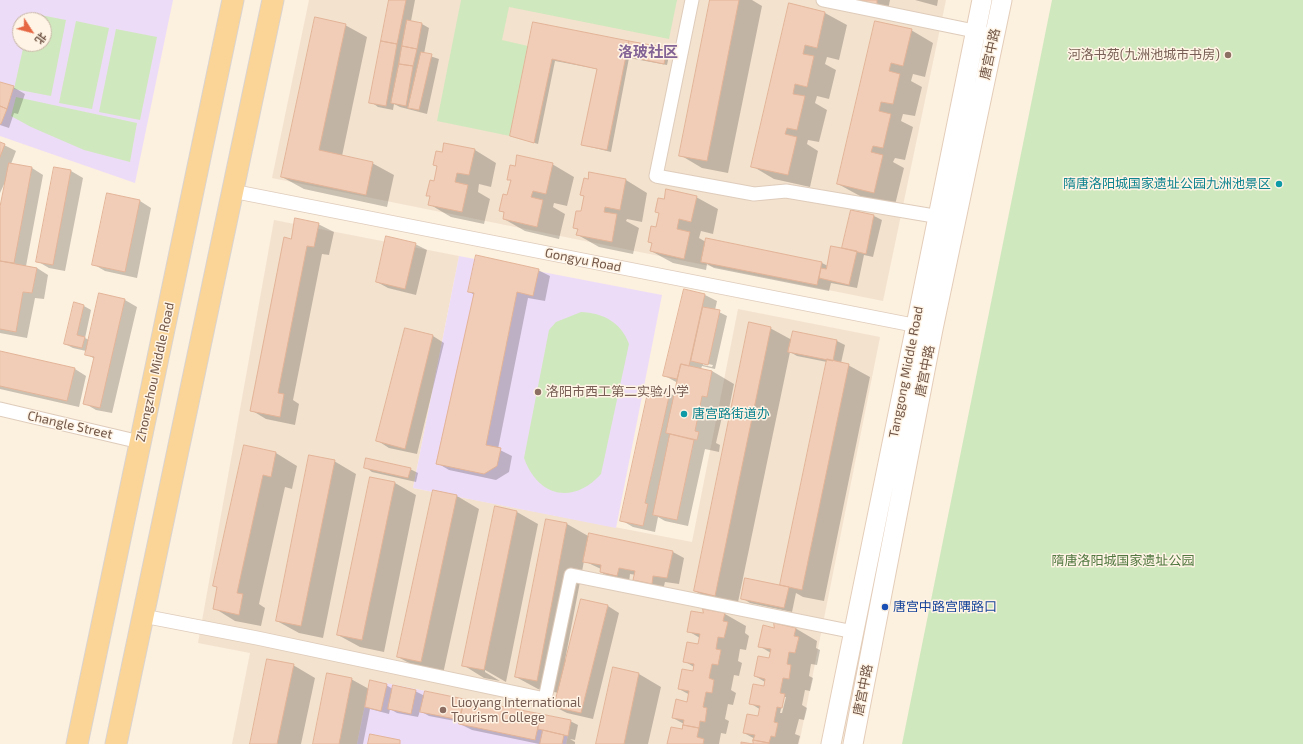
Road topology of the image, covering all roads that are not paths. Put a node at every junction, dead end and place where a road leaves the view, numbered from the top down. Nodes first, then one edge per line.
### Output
1 (233, 0) edge
2 (273, 0) edge
3 (692, 0) edge
4 (823, 0) edge
5 (982, 0) edge
6 (1002, 0) edge
7 (975, 31) junction
8 (994, 35) junction
9 (232, 191) junction
10 (947, 218) junction
11 (924, 327) junction
12 (0, 409) edge
13 (140, 442) junction
14 (143, 616) junction
15 (854, 632) junction
16 (77, 744) edge
17 (116, 744) edge
18 (831, 744) edge
19 (853, 744) edge

1 - 13 main road, Zhongzhou Middle Road
2 - 9 main road
3 - 10 street
4 - 7 street
5 - 7 main road, Tanggong Middle Road
6 - 8 main road, 唐宫中路
7 - 8 street
7 - 10 main road, Tanggong Middle Road
8 - 10 main road, 唐宫中路
9 - 11 street, Gongyu Road
9 - 14 main road
10 - 11 main road, Tanggong Middle Road
11 - 15 main road, Tanggong Middle Road
11 - 19 main road, 唐宫中路
12 - 13 street, Changle Street
13 - 16 main road, Zhongzhou Middle Road
14 - 15 street
14 - 17 main road
15 - 18 main road, Tanggong Middle Road

